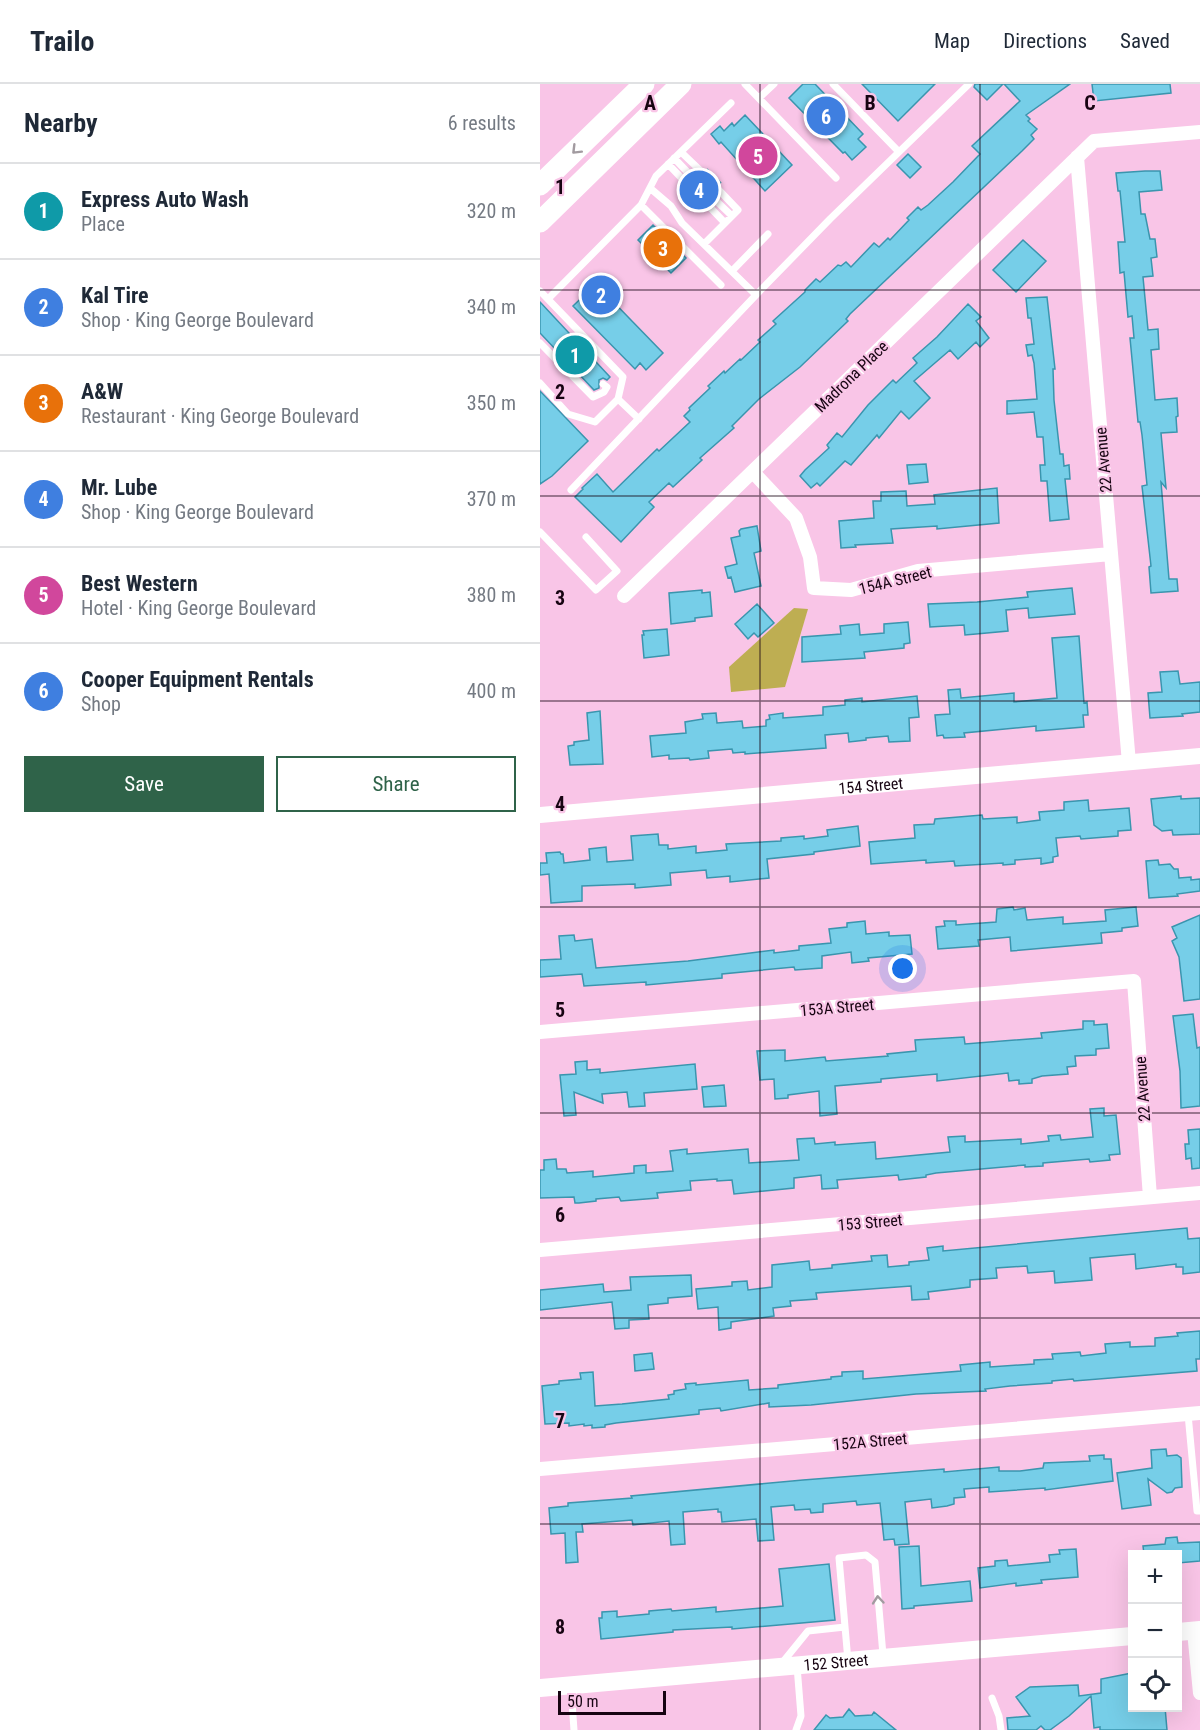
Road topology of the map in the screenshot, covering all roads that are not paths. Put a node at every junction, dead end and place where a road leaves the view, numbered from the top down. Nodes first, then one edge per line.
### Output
1 (627, 84) edge
2 (644, 84) edge
3 (651, 84) edge
4 (681, 84) edge
5 (745, 84) edge
6 (774, 84) edge
7 (834, 84) edge
8 (969, 84) edge
9 (759, 98) junction
10 (731, 103) dead end
11 (611, 114) junction
12 (1200, 132) edge
13 (681, 152) junction
14 (899, 152) junction
15 (1077, 157) junction
16 (671, 161) junction
17 (601, 162) junction
18 (703, 173) dead end
19 (836, 178) dead end
20 (696, 180) dead end
21 (540, 185) edge
22 (689, 186) dead end
23 (716, 187) dead end
24 (650, 188) junction
25 (709, 194) dead end
26 (703, 200) dead end
27 (641, 205) junction
28 (732, 216) junction
29 (540, 222) edge
30 (725, 223) junction
31 (768, 234) dead end
32 (704, 244) junction
33 (732, 271) junction
34 (721, 285) dead end
35 (540, 291) edge
36 (756, 295) junction
37 (548, 299) junction
38 (540, 343) edge
39 (540, 383) edge
40 (603, 384) dead end
41 (618, 399) junction
42 (639, 419) junction
43 (753, 472) junction
44 (571, 490) dead end
45 (540, 532) edge
46 (586, 537) dead end
47 (1111, 554) junction
48 (624, 596) dead end
49 (1200, 756) edge
50 (1129, 763) junction
51 (540, 815) edge
52 (1134, 981) joint
53 (540, 1032) edge
54 (1200, 1193) edge
55 (1150, 1197) junction
56 (540, 1250) edge
57 (1194, 1413) edge
58 (540, 1469) edge
59 (1200, 1510) edge
60 (845, 1627) junction
61 (1191, 1631) edge
62 (1128, 1636) edge
63 (883, 1658) junction
64 (848, 1661) junction
65 (788, 1666) junction
66 (571, 1685) junction
67 (540, 1688) edge
68 (1200, 1692) edge
69 (992, 1698) dead end
70 (574, 1730) edge
71 (796, 1730) edge
72 (1000, 1730) edge

1 - 11 main road
2 - 11 main road
3 - 17 main road
4 - 17 main road
5 - 9 lane
6 - 9 lane
7 - 14 lane
8 - 14 lane
9 - 19 lane
10 - 13 lane
11 -> 21 main road
12 - 15 street, Madrona Place
13 - 16 lane
13 - 18 lane
14 - 36 lane
15 - 43 street, Madrona Place
15 - 47 street, 22 Avenue
16 - 20 lane
16 - 22 lane
16 - 24 lane
17 - 29 main road
23 - 28 lane
24 - 27 lane
24 - 32 lane
25 - 28 lane
26 - 30 lane
27 - 34 lane
27 - 37 lane
28 - 30 lane
30 - 32 lane
31 - 33 lane
32 - 33 lane
33 - 36 lane
35 - 37 lane
36 - 42 lane
37 - 41 lane
38 - 40 lane
39 - 41 lane
41 - 42 lane
42 - 44 lane
43 - 47 street, 154A Street
43 - 48 street, Madrona Place
45 - 46 lane
47 - 50 street, 22 Avenue
49 - 50 street, 154 Street
50 - 51 street, 154 Street
52 - 53 street, 153A Street
52 - 55 street, 22 Avenue
54 - 55 street, 153 Street
55 - 56 street, 153 Street
57 - 58 street, 152A Street
57 - 59 lane
63 -> 60 lane
60 - 64 lane
60 - 65 lane
61 - 68 street
62 - 63 main road, 152 Street
63 - 64 main road, 152 Street
64 - 65 main road, 152 Street
65 - 66 main road, 152 Street
65 - 71 lane
66 - 67 main road, 152 Street
66 - 70 lane
69 - 72 lane

